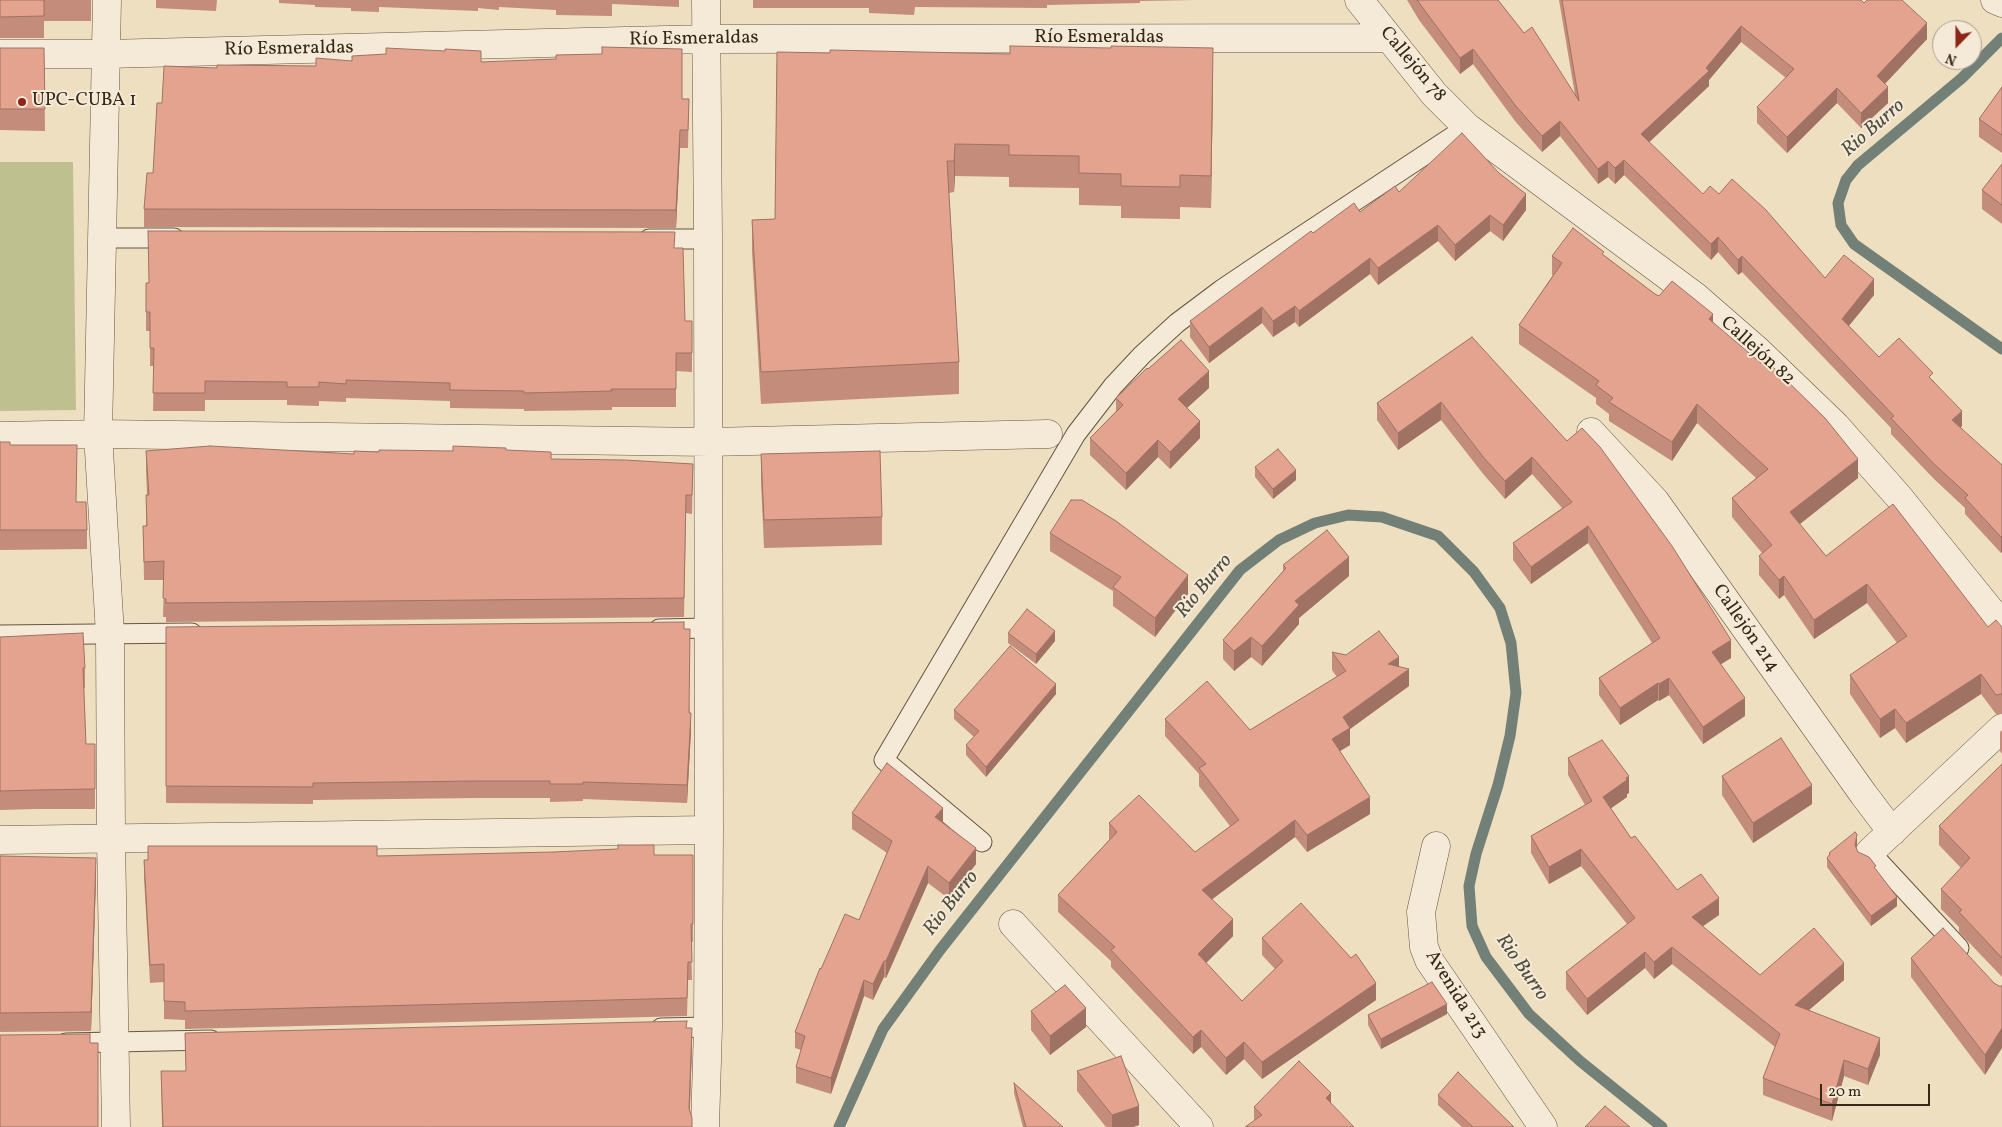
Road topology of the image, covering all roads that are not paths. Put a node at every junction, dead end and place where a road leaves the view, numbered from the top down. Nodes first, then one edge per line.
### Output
1 (107, 0) edge
2 (706, 0) edge
3 (1359, 0) edge
4 (1995, 0) edge
5 (2002, 3) edge
6 (1388, 38) junction
7 (706, 39) junction
8 (0, 54) edge
9 (106, 54) junction
10 (1467, 127) junction
11 (103, 238) junction
12 (192, 238) edge
13 (629, 239) edge
14 (708, 239) junction
15 (1591, 432) dead end
16 (98, 434) junction
17 (1048, 434) dead end
18 (0, 436) edge
19 (709, 442) junction
20 (2002, 625) edge
21 (708, 628) junction
22 (638, 629) edge
23 (209, 633) edge
24 (110, 634) junction
25 (0, 635) edge
26 (2002, 728) edge
27 (709, 830) junction
28 (1892, 832) junction
29 (111, 838) junction
30 (0, 840) edge
31 (982, 842) dead end
32 (1436, 846) dead end
33 (1870, 852) joint
34 (1013, 924) dead end
35 (1969, 959) edge
36 (708, 1027) junction
37 (639, 1029) edge
38 (224, 1040) edge
39 (115, 1042) junction
40 (48, 1043) edge
41 (116, 1127) edge
42 (705, 1127) edge
43 (1199, 1127) edge
44 (1543, 1127) edge

1 - 9 street
2 - 7 street
3 - 6 street, Callejón 78
4 - 5 street
6 - 7 street, Río Esmeraldas
6 - 10 street, Callejón 78
7 - 9 street, Río Esmeraldas
7 - 14 street
8 - 9 street, Río Esmeraldas
9 - 11 street
10 - 20 street, Callejón 82
10 - 31 lane
11 - 12 lane
11 - 16 street
13 - 14 lane
14 - 19 street
15 - 28 street, Callejón 214
16 - 18 street
16 - 19 street
16 - 24 street
17 - 19 street
19 - 21 street
21 - 22 lane
21 - 27 street
23 - 24 lane
24 - 25 lane
24 - 29 street
26 - 28 street
27 - 29 street
27 - 36 street
28 - 33 street
29 - 30 street
29 - 39 street
32 - 44 street, Avenida 213
33 - 35 lane
34 - 43 street
36 - 37 lane
36 - 42 street
38 - 39 lane
39 - 40 lane
39 - 41 street

